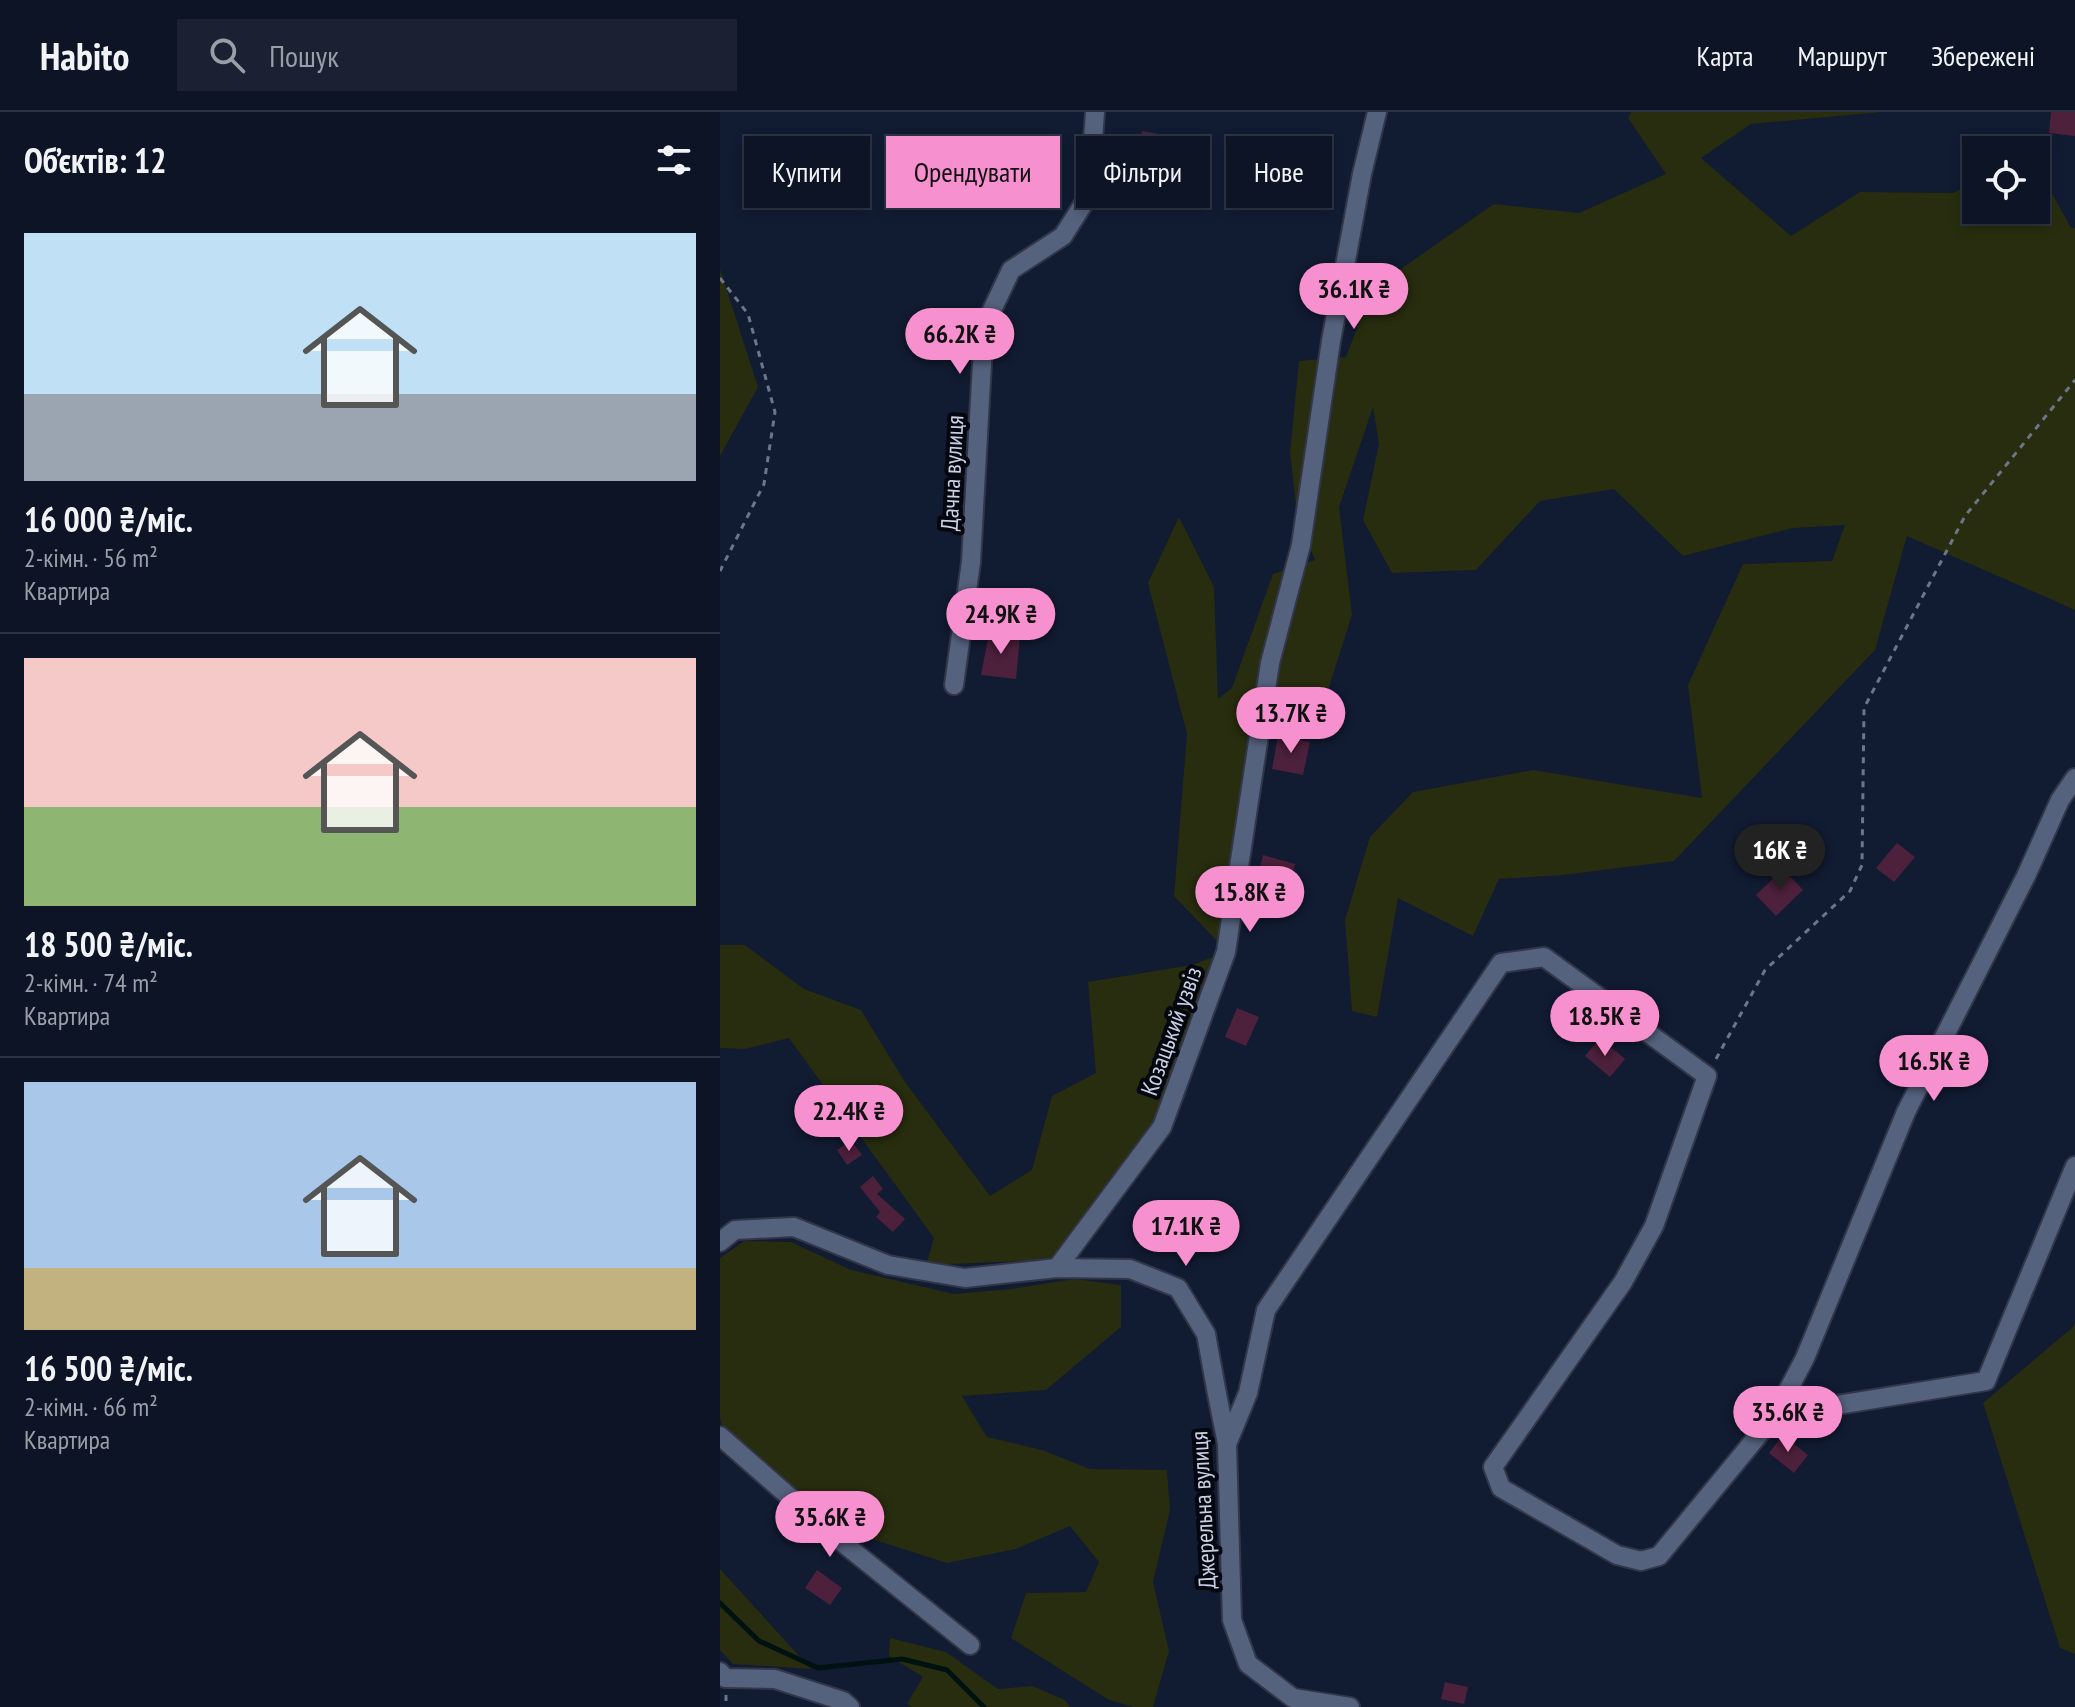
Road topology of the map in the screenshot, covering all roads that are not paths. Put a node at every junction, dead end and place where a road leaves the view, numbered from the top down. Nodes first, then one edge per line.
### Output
1 (1095, 112) edge
2 (1377, 112) edge
3 (954, 685) dead end
4 (2075, 778) edge
5 (2075, 1166) edge
6 (720, 1242) edge
7 (1057, 1268) junction
8 (1775, 1415) junction
9 (720, 1436) edge
10 (1227, 1444) junction
11 (970, 1645) dead end
12 (720, 1672) edge
13 (850, 1707) edge
14 (1350, 1707) edge

1 - 3 street, Дачна вулиця
2 - 7 street, Козацький узвіз
4 - 8 street
5 - 8 street
6 - 7 street, Джерельна вулиця
7 - 10 street, Джерельна вулиця
8 - 10 street
9 - 11 street
10 - 14 street, Джерельна вулиця
12 - 13 street

